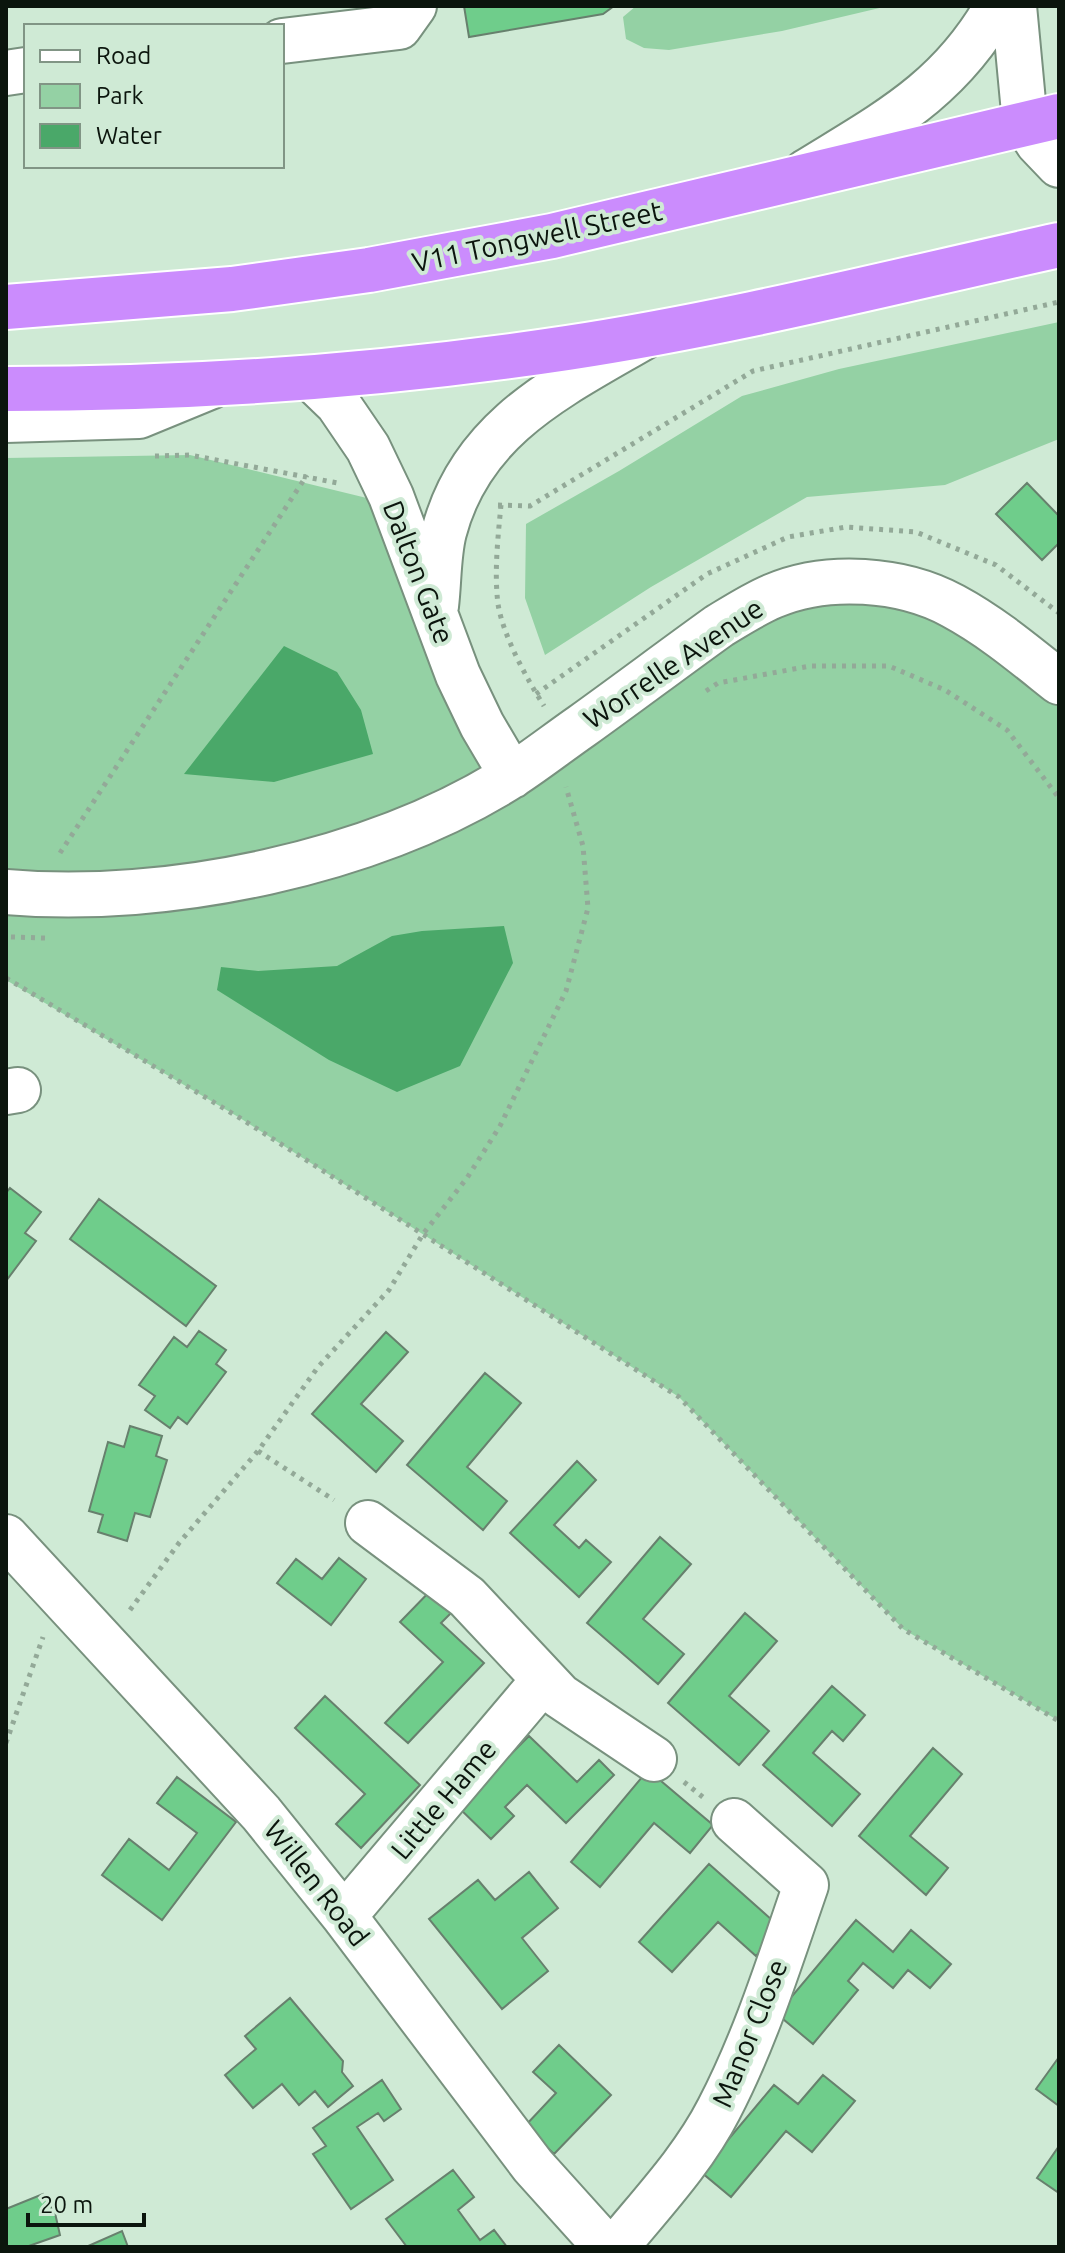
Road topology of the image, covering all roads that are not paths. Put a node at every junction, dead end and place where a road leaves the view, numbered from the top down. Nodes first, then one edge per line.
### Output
1 (414, 6) edge
2 (997, 6) edge
3 (1014, 6) edge
4 (284, 41) edge
5 (1042, 120) edge
6 (1059, 165) edge
7 (797, 178) junction
8 (1059, 245) edge
9 (6, 307) edge
10 (649, 334) junction
11 (311, 378) junction
12 (218, 384) junction
13 (6, 389) edge
14 (6, 420) edge
15 (435, 615) junction
16 (1059, 682) edge
17 (512, 776) junction
18 (6, 892) edge
19 (368, 1523) road end
20 (6, 1537) edge
21 (543, 1681) junction
22 (654, 1759) road end
23 (734, 1821) road end
24 (344, 1916) junction
25 (606, 2247) edge
26 (616, 2247) edge

1 - 4 street
2 - 7 street
3 - 5 street
5 - 6 street
5 - 7 highway, V11 Tongwell Street
7 - 9 highway, V11 Tongwell Street
8 - 10 highway
10 - 11 highway
10 - 15 street
11 - 12 highway
11 - 15 street, Dalton Gate
12 - 13 highway
12 - 14 street
15 - 17 street, Dalton Gate
16 - 17 street, Worrelle Avenue
17 - 18 street, Worrelle Avenue
19 - 21 street
20 - 24 street, Willen Road
21 - 22 street
21 - 24 street, Little Hame
23 - 26 street, Manor Close
24 - 25 street, Willen Road

